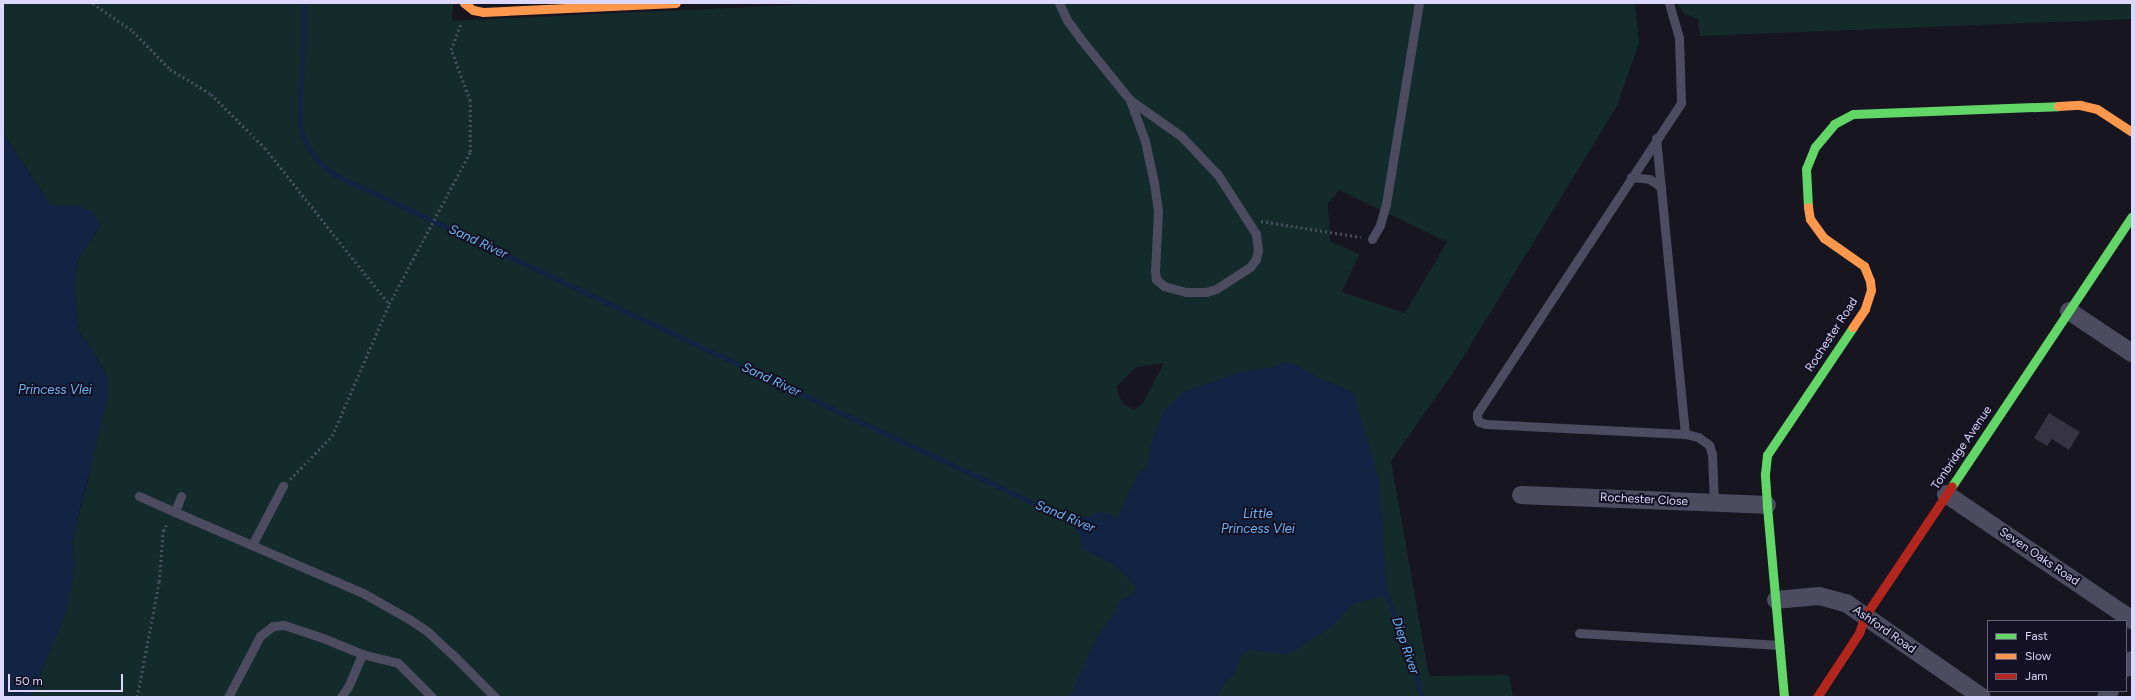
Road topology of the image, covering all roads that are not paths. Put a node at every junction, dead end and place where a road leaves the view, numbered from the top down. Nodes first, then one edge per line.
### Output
1 (676, 3) edge
2 (1059, 3) edge
3 (1419, 3) edge
4 (1669, 3) edge
5 (465, 4) edge
6 (1130, 100) junction
7 (2132, 132) edge
8 (1656, 138) junction
9 (1631, 177) junction
10 (1661, 188) junction
11 (2132, 216) edge
12 (1372, 239) road end
13 (2069, 310) junction
14 (2132, 353) edge
15 (1685, 434) junction
16 (283, 486) road end
17 (1946, 494) junction
18 (1521, 495) dead end
19 (139, 496) dead end
20 (181, 496) dead end
21 (1714, 503) junction
22 (1767, 504) junction
23 (175, 512) junction
24 (252, 545) junction
25 (1776, 600) junction
26 (1865, 616) junction
27 (2132, 620) edge
28 (1579, 633) dead end
29 (1780, 645) junction
30 (362, 654) junction
31 (228, 697) edge
32 (341, 697) edge
33 (432, 697) edge
34 (495, 697) edge
35 (1784, 697) edge
36 (1818, 697) edge
37 (1982, 697) edge

1 - 5 street
2 - 6 lane
3 - 12 lane
4 - 8 lane
6 - 6 lane
7 - 22 street, Rochester Road
8 - 9 lane
8 - 10 lane
9 - 10 lane
9 - 15 lane
10 - 15 lane
11 - 13 street, Tonbridge Avenue
13 - 14 street
13 - 17 street, Tonbridge Avenue
15 - 21 lane
16 - 24 lane
17 - 26 street, Tonbridge Avenue
17 - 27 street, Seven Oaks Road
18 - 21 street, Rochester Close
19 - 23 lane
20 - 23 lane
21 - 22 street, Rochester Close
22 - 25 street, Rochester Road
23 - 24 lane
24 - 34 lane
25 - 26 street, Ashford Road
25 - 29 street, Rochester Road
26 - 36 street, Tonbridge Avenue
26 - 37 street, Ashford Road
28 - 29 lane
29 - 35 street, Rochester Road
30 - 31 lane
30 - 32 lane
30 - 33 lane

